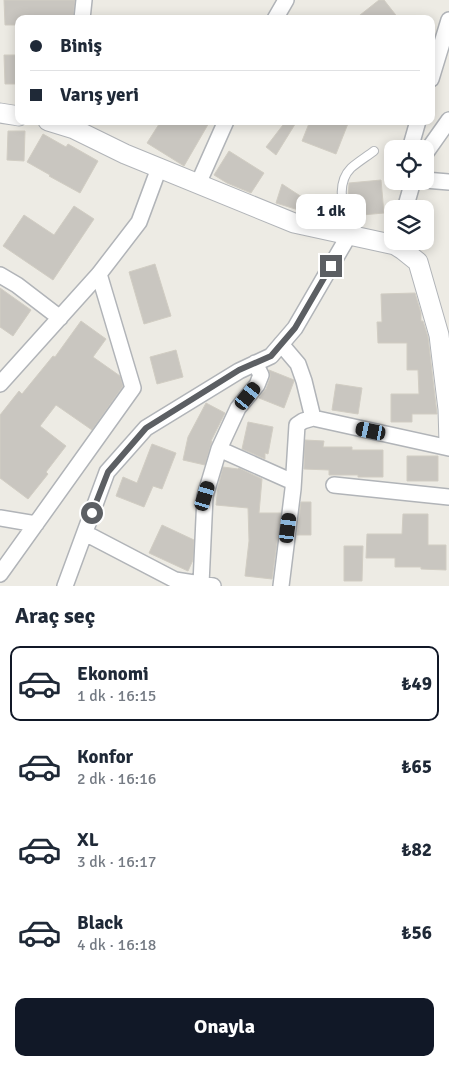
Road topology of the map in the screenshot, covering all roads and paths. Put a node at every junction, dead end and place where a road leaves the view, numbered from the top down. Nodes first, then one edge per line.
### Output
1 (84, 0) edge
2 (286, 0) edge
3 (82, 15) edge
4 (277, 15) edge
5 (449, 20) edge
6 (435, 66) edge
7 (0, 113) edge
8 (15, 115) edge
9 (449, 120) edge
10 (74, 125) edge
11 (224, 125) edge
12 (417, 125) edge
13 (413, 140) edge
14 (434, 141) edge
15 (374, 151) dead end
16 (159, 168) junction
17 (434, 181) edge
18 (449, 182) edge
19 (198, 184) junction
20 (348, 235) junction
21 (384, 241) edge
22 (403, 250) edge
23 (99, 274) junction
24 (0, 275) edge
25 (60, 318) junction
26 (281, 344) junction
27 (254, 363) junction
28 (0, 384) edge
29 (448, 416) edge
30 (313, 418) junction
31 (449, 443) edge
32 (449, 448) edge
33 (219, 449) junction
34 (294, 482) junction
35 (334, 485) dead end
36 (449, 497) edge
37 (0, 518) edge
38 (36, 524) junction
39 (85, 533) junction
40 (0, 574) edge
41 (207, 585) edge
42 (66, 586) edge
43 (281, 586) edge

1 - 3 street
2 - 4 street
5 - 6 street
7 - 8 street
9 - 14 street
10 - 16 street
11 - 19 street
12 - 13 street
15 - 20 lane
16 - 19 street
16 - 23 street
17 - 18 street
19 - 20 street
20 - 21 street
20 - 26 street
22 - 29 street
23 - 25 street
23 - 38 street
24 - 25 street
25 - 28 street
26 - 27 street
26 - 30 street
27 - 33 street
27 - 39 street
29 - 31 street
30 - 32 street
30 - 34 street
33 - 34 street
33 - 41 street
34 - 43 street
35 - 36 street
37 - 38 street
38 - 40 street
39 - 41 street
39 - 42 street

